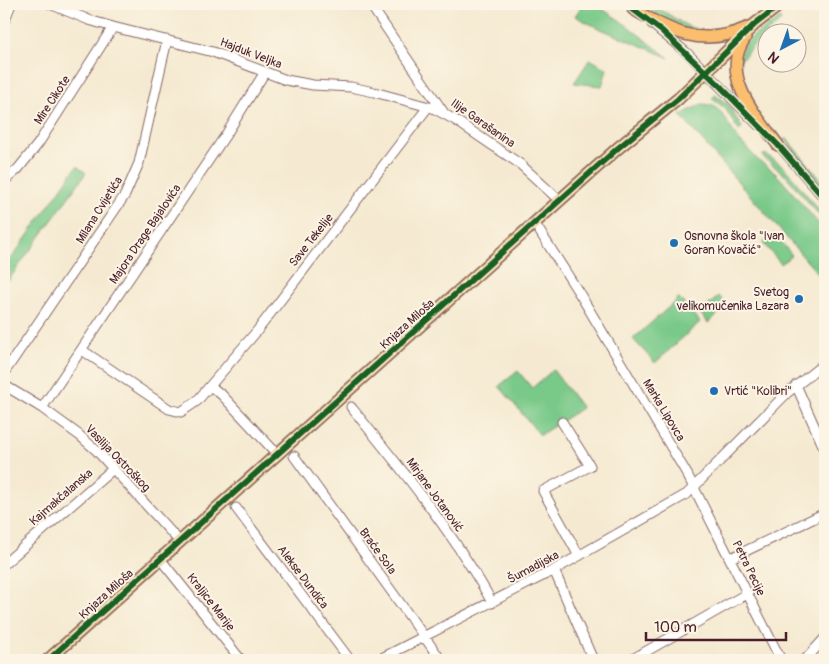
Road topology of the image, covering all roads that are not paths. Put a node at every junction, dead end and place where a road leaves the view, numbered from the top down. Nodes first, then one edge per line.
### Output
1 (11, 4) edge
2 (50, 4) edge
3 (370, 4) edge
4 (781, 4) edge
5 (630, 6) edge
6 (4, 22) edge
7 (755, 24) junction
8 (113, 27) junction
9 (167, 40) junction
10 (265, 72) junction
11 (704, 72) junction
12 (428, 107) junction
13 (444, 114) junction
14 (778, 145) junction
15 (4, 181) edge
16 (825, 199) edge
17 (560, 202) junction
18 (535, 224) junction
19 (82, 350) junction
20 (825, 363) edge
21 (4, 373) edge
22 (4, 385) edge
23 (796, 385) junction
24 (210, 386) junction
25 (351, 406) dead end
26 (42, 408) junction
27 (562, 422) dead end
28 (825, 450) edge
29 (277, 454) junction
30 (294, 456) dead end
31 (113, 469) junction
32 (694, 487) junction
33 (236, 508) dead end
34 (825, 513) edge
35 (180, 542) junction
36 (579, 556) junction
37 (731, 558) junction
38 (161, 560) junction
39 (4, 564) edge
40 (554, 570) junction
41 (748, 594) junction
42 (492, 603) junction
43 (425, 637) junction
44 (825, 638) edge
45 (48, 660) edge
46 (241, 660) edge
47 (350, 660) edge
48 (378, 660) edge
49 (441, 660) edge
50 (593, 660) edge
51 (632, 660) edge
52 (781, 660) edge
53 (806, 660) edge

1 - 6 street
2 - 8 street, Hajduk Veljka
3 - 13 street, Ilije Garašanina
4 - 7 main road, Knjaza Miloša
5 - 7 main road
5 - 11 street
7 - 11 main road, Knjaza Miloša
7 - 14 main road
8 - 9 street, Hajduk Veljka
8 - 15 street, Mire Cikote
9 - 10 street, Hajduk Veljka
9 - 21 street, Milana Cvijetića
10 - 12 street, Hajduk Veljka
10 - 19 street, Majora Drage Bajalovića
11 - 14 street
11 - 17 main road, Knjaza Miloša
12 - 13 street, Hajduk Veljka
12 - 24 street, Save Tekelije
13 - 17 street, Ilije Garašanina
14 - 16 street
17 - 18 main road, Knjaza Miloša
18 - 29 main road, Knjaza Miloša
18 - 32 street, Marka Lipovca
19 - 24 street, Save Tekelije
19 - 26 street, Majora Drage Bajalovića
20 - 23 street
22 - 26 street, Vasilija Ostroškog
23 - 28 street
23 - 32 street
24 - 29 street
25 - 42 street, Mirjane Jotanović
26 - 31 street, Vasilija Ostroškog
27 - 36 street
29 - 35 main road, Knjaza Miloša
30 - 43 street, Braće Sola
31 - 35 street, Vasilija Ostroškog
31 - 39 street, Kajmakčalanska
32 - 36 street, Šumadijska
32 - 37 street, Petra Pecije
33 - 47 street, Alekse Dundića
34 - 37 street
35 - 38 main road, Knjaza Miloša
36 - 40 street, Šumadijska
37 - 41 street, Petra Pecije
38 - 45 main road, Knjaza Miloša
38 - 46 street, Kraljice Marije
40 - 42 street, Šumadijska
40 - 50 street
41 - 51 street
41 - 52 street, Petra Pecije
42 - 43 street, Šumadijska
43 - 48 street, Šumadijska
43 - 49 street, Braće Sola
44 - 53 street

